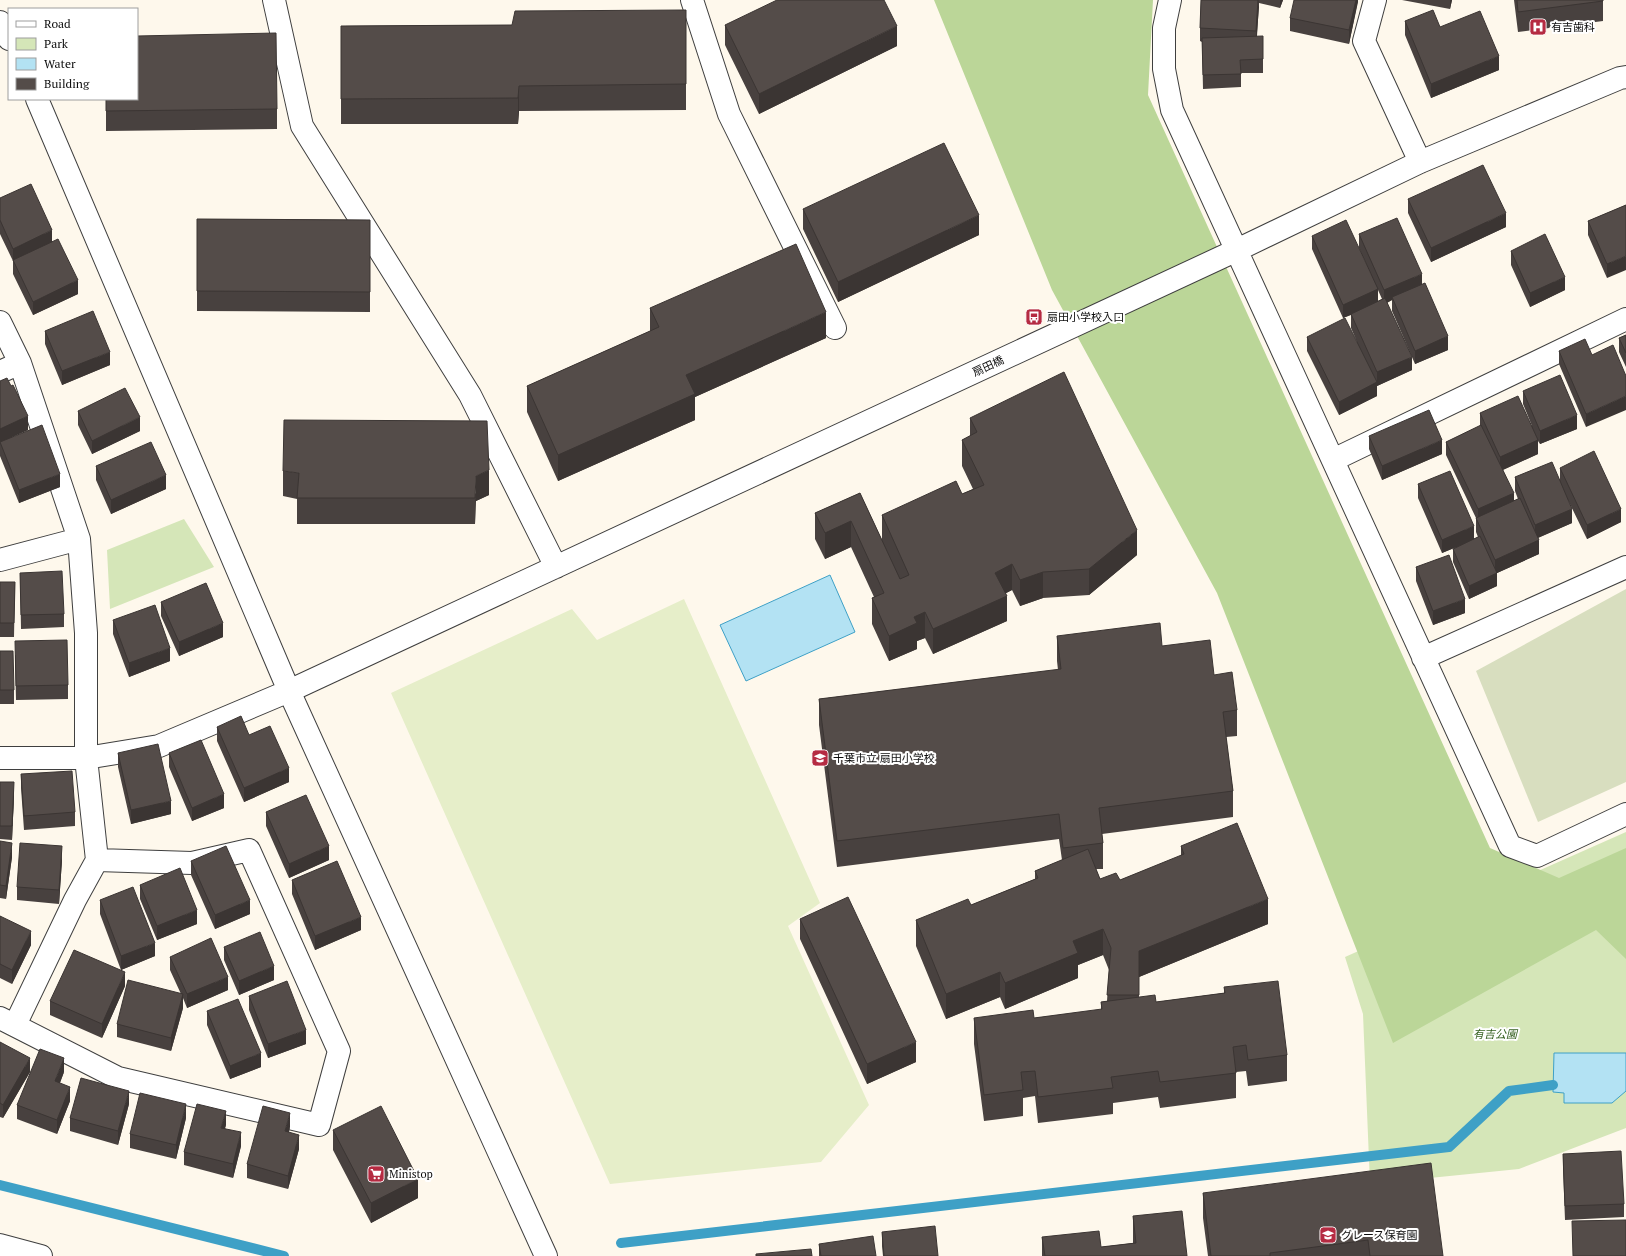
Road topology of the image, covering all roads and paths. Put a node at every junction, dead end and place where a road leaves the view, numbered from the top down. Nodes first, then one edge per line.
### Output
1 (274, 0) edge
2 (692, 0) edge
3 (1170, 0) edge
4 (1375, 0) edge
5 (0, 22) edge
6 (8, 37) edge
7 (1626, 77) edge
8 (36, 100) edge
9 (1420, 162) junction
10 (1237, 250) junction
11 (1626, 319) edge
12 (0, 322) edge
13 (835, 328) dead end
14 (20, 363) junction
15 (0, 372) edge
16 (1333, 460) junction
17 (79, 539) junction
18 (0, 560) edge
19 (556, 567) junction
20 (1626, 567) edge
21 (1424, 658) junction
22 (289, 691) junction
23 (8, 758) edge
24 (86, 758) junction
25 (1626, 814) edge
26 (96, 860) junction
27 (7, 1022) edge
28 (0, 1245) edge
29 (41, 1256) edge
30 (546, 1256) edge

1 - 19 street
2 - 13 street
3 - 10 street
4 - 9 street
5 - 6 street
7 - 9 street, 扇田橋
8 - 22 street
9 - 10 street, 扇田橋
10 - 16 street
10 - 19 street, 扇田橋
11 - 16 street
12 - 14 street
14 - 15 street
14 - 17 street
16 - 21 street
17 - 18 street
17 - 24 street
19 - 22 street, 扇田橋
20 - 21 street
21 - 25 street
22 - 24 street, 扇田橋
22 - 30 street
23 - 24 street, 扇田橋
24 - 26 street
26 - 27 street
26 - 27 street
28 - 29 street

